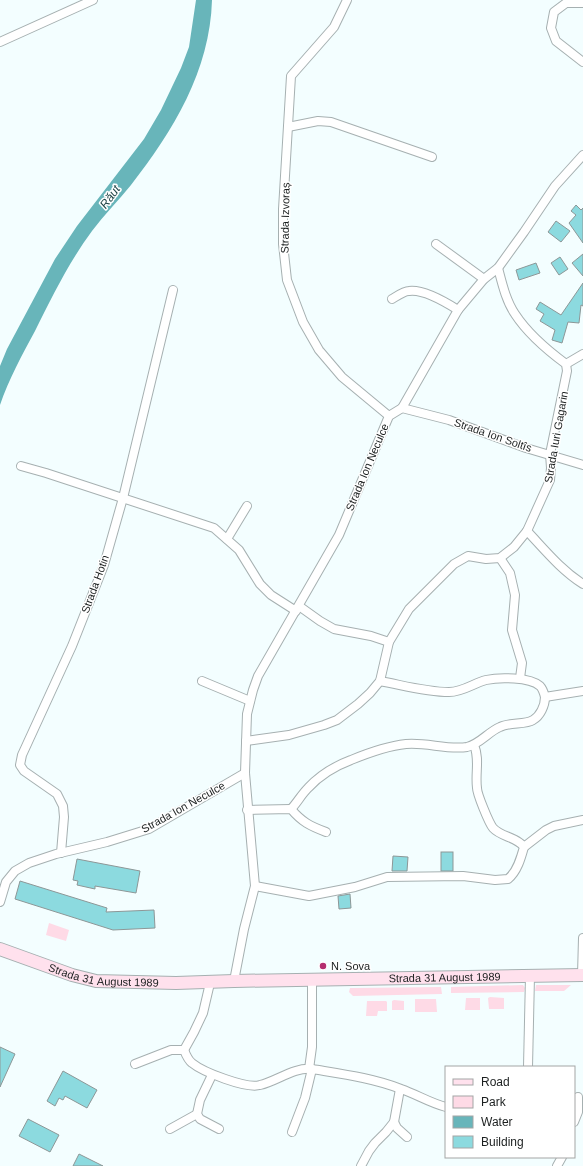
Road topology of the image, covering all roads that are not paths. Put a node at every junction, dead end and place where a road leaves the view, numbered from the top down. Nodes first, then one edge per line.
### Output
1 (93, 0) edge
2 (347, 0) edge
3 (583, 3) edge
4 (0, 42) edge
5 (583, 62) edge
6 (288, 127) junction
7 (583, 155) edge
8 (432, 157) dead end
9 (436, 244) dead end
10 (498, 268) junction
11 (484, 279) junction
12 (173, 290) dead end
13 (392, 299) dead end
14 (458, 310) junction
15 (583, 354) edge
16 (566, 364) junction
17 (402, 408) junction
18 (388, 416) junction
19 (550, 454) junction
20 (583, 465) edge
21 (21, 466) dead end
22 (123, 498) junction
23 (247, 506) dead end
24 (527, 531) junction
25 (227, 539) junction
26 (500, 558) junction
27 (583, 584) edge
28 (297, 608) junction
29 (389, 642) junction
30 (520, 678) junction
31 (202, 681) dead end
32 (380, 681) junction
33 (583, 691) edge
34 (545, 697) junction
35 (250, 701) junction
36 (246, 741) junction
37 (474, 745) junction
38 (245, 773) junction
39 (291, 809) junction
40 (247, 810) junction
41 (583, 820) edge
42 (326, 832) dead end
43 (524, 847) junction
44 (61, 853) junction
45 (256, 886) junction
46 (0, 902) edge
47 (583, 938) edge
48 (0, 949) edge
49 (582, 975) edge
50 (530, 976) junction
51 (312, 980) junction
52 (234, 981) junction
53 (210, 983) junction
54 (184, 1050) junction
55 (135, 1064) dead end
56 (528, 1066) edge
57 (311, 1069) junction
58 (212, 1075) junction
59 (400, 1088) junction
60 (578, 1095) edge
61 (445, 1107) edge
62 (196, 1114) junction
63 (575, 1120) edge
64 (394, 1122) junction
65 (170, 1129) dead end
66 (220, 1129) dead end
67 (292, 1132) dead end
68 (407, 1137) dead end
69 (361, 1166) edge

1 - 4 street
2 - 6 street, Strada Izvoraș
3 - 5 street
6 - 8 street
6 - 18 street, Strada Izvoraș
7 - 10 street
9 - 11 street
10 - 11 street
10 - 16 street
11 - 14 street
12 - 22 street, Strada Hotin
13 - 14 street
14 - 17 street
15 - 16 street
16 - 19 street, Strada Iuri Gagarin
17 - 18 street, Strada Ion Neculce
17 - 19 street, Strada Ion Soltîs
18 - 28 street, Strada Ion Neculce
19 - 20 street, Strada Ion Soltîs
19 - 24 street, Strada Iuri Gagarin
21 - 22 street
22 - 25 street
22 - 44 street, Strada Hotin
23 - 25 street
24 - 26 street, Strada Iuri Gagarin
24 - 27 street
25 - 28 street
26 - 29 street
26 - 30 street
28 - 29 street
28 - 35 street, Strada Ion Neculce
29 - 32 street
30 - 32 street
30 - 34 street
31 - 35 street
32 - 36 street
33 - 34 street
34 - 37 street
35 - 36 street, Strada Ion Neculce
36 - 38 street, Strada Ion Neculce
37 - 39 street
37 - 43 street
38 - 40 street
38 - 44 street, Strada Ion Neculce
39 - 40 street
39 - 42 street
40 - 45 street
41 - 43 street
43 - 45 street
44 - 46 street, Strada Ion Neculce
45 - 52 street
47 - 49 street
48 - 53 main road, Strada 31 August 1989
49 - 50 main road, Strada 31 August 1989
50 - 51 main road, Strada 31 August 1989
50 - 56 street
51 - 52 main road, Strada 31 August 1989
51 - 57 street
52 - 53 main road, Strada 31 August 1989
53 - 54 street
54 - 55 street
54 - 58 street
57 - 58 street
57 - 59 street
57 - 67 street
58 - 62 street
59 - 61 street
59 - 64 street
60 - 63 street
62 - 65 street
62 - 66 street
64 - 68 street
64 - 69 street

